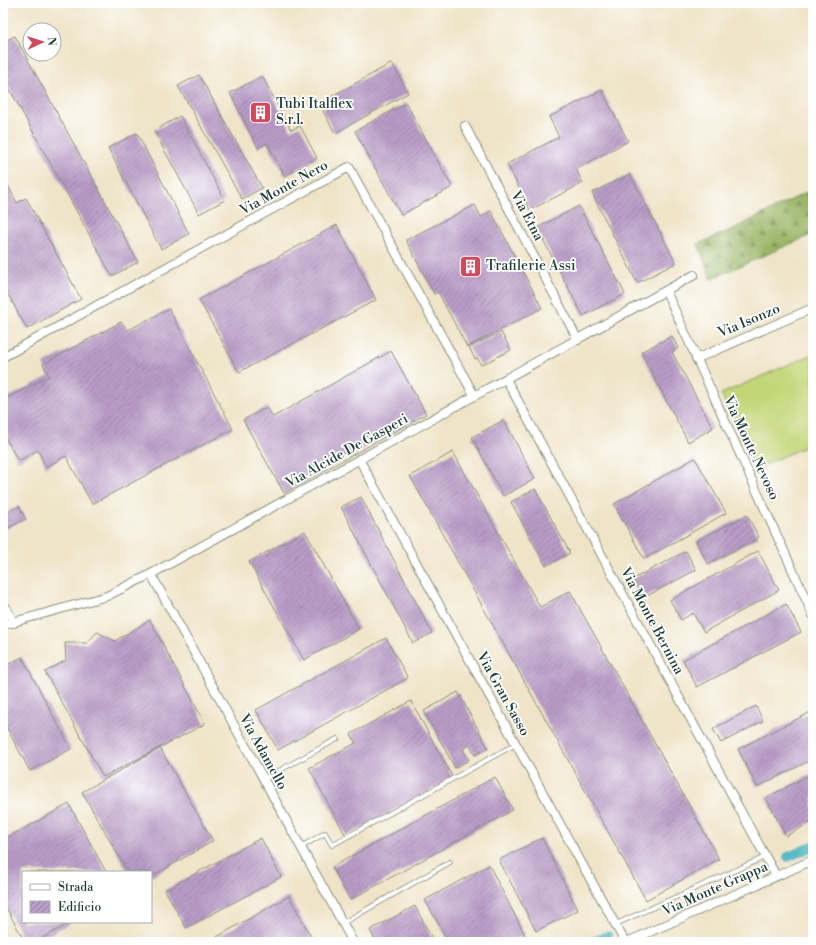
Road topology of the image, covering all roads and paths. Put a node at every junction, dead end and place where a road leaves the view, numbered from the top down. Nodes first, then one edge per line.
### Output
1 (465, 126) dead end
2 (694, 275) dead end
3 (666, 291) junction
4 (813, 308) edge
5 (578, 340) junction
6 (3, 357) edge
7 (696, 359) junction
8 (506, 379) junction
9 (474, 396) junction
10 (358, 459) junction
11 (151, 574) junction
12 (3, 602) edge
13 (813, 615) edge
14 (14, 623) junction
15 (3, 625) edge
16 (337, 739) dead end
17 (516, 744) junction
18 (263, 779) junction
19 (301, 847) junction
20 (765, 857) junction
21 (813, 860) edge
22 (450, 862) dead end
23 (776, 876) junction
24 (343, 923) junction
25 (616, 924) junction
26 (353, 942) edge
27 (626, 942) edge

1 - 5 street, Via Etna
2 - 3 street, Via Alcide De Gasperi
3 - 5 street, Via Alcide De Gasperi
3 - 7 street, Via Monte Nevoso
4 - 7 street, Via Isonzo
5 - 8 street, Via Alcide De Gasperi
6 - 9 street, Via Monte Nero
7 - 13 street, Via Monte Nevoso
8 - 9 street, Via Alcide De Gasperi
8 - 20 street, Via Monte Bernina
9 - 10 street, Via Alcide De Gasperi
10 - 11 street, Via Alcide De Gasperi
10 - 17 street, Via Gran Sasso
11 - 14 street, Via Alcide De Gasperi
11 - 18 street, Via Adamello
12 - 14 street
14 - 15 street, Via Alcide De Gasperi
16 - 18 lane
17 - 19 lane
17 - 25 street, Via Gran Sasso
18 - 19 street, Via Adamello
19 - 24 street, Via Adamello
20 - 23 street, Via Monte Bernina
20 - 25 lane
21 - 23 street, Via Monte Grappa
22 - 24 lane
23 - 27 street, Via Monte Grappa
24 - 26 street, Via Adamello
25 - 27 street, Via Gran Sasso

